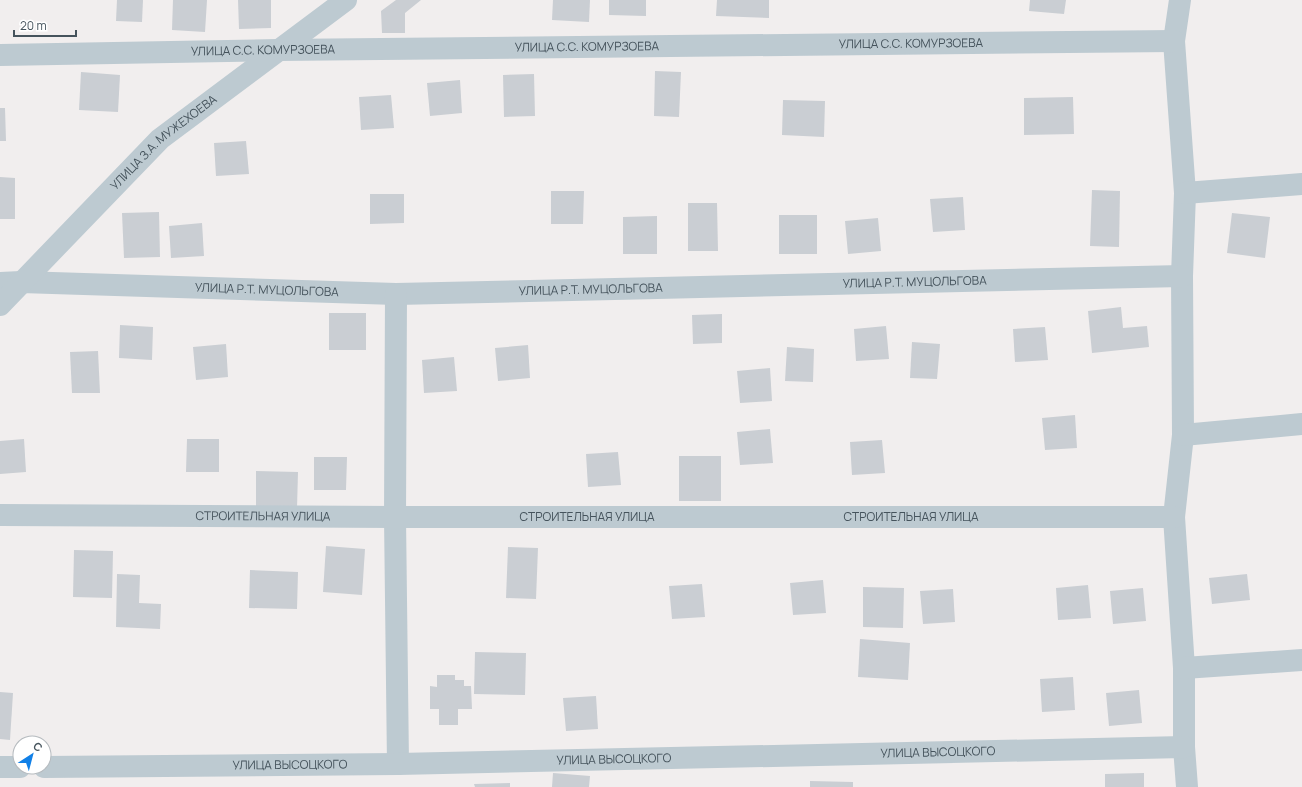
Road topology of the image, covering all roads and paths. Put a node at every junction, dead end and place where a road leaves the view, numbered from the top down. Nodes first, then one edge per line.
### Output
1 (346, 0) edge
2 (1180, 0) edge
3 (1174, 41) junction
4 (278, 50) junction
5 (0, 55) edge
6 (1302, 184) edge
7 (1185, 193) junction
8 (1182, 276) junction
9 (11, 282) edge
10 (396, 294) junction
11 (0, 305) edge
12 (1302, 424) edge
13 (1183, 435) junction
14 (0, 515) edge
15 (394, 517) junction
16 (1174, 517) junction
17 (1302, 660) edge
18 (1184, 668) junction
19 (1184, 747) junction
20 (398, 764) junction
21 (52, 766) edge
22 (0, 767) edge
23 (12, 767) edge
24 (1186, 787) edge

1 - 4 street, УЛИЦА З.А. МУЖЕХОЕВА
2 - 3 street
3 - 4 street, УЛИЦА С.С. КОМУРЗОЕВА
3 - 7 street
4 - 5 street, УЛИЦА С.С. КОМУРЗОЕВА
4 - 9 street, УЛИЦА З.А. МУЖЕХОЕВА
6 - 7 street
7 - 8 street
8 - 10 street, УЛИЦА Р.Т. МУЦОЛЬГОВА
8 - 13 street
9 - 10 street, УЛИЦА Р.Т. МУЦОЛЬГОВА
9 - 11 street, УЛИЦА З.А. МУЖЕХОЕВА
10 - 15 street
12 - 13 street
13 - 16 street
14 - 15 street, СТРОИТЕЛЬНАЯ УЛИЦА
15 - 16 street, СТРОИТЕЛЬНАЯ УЛИЦА
15 - 20 street
16 - 18 street
17 - 18 street
18 - 19 street
19 - 20 street, УЛИЦА ВЫСОЦКОГО
19 - 24 street
20 - 21 street, УЛИЦА ВЫСОЦКОГО
22 - 23 street

